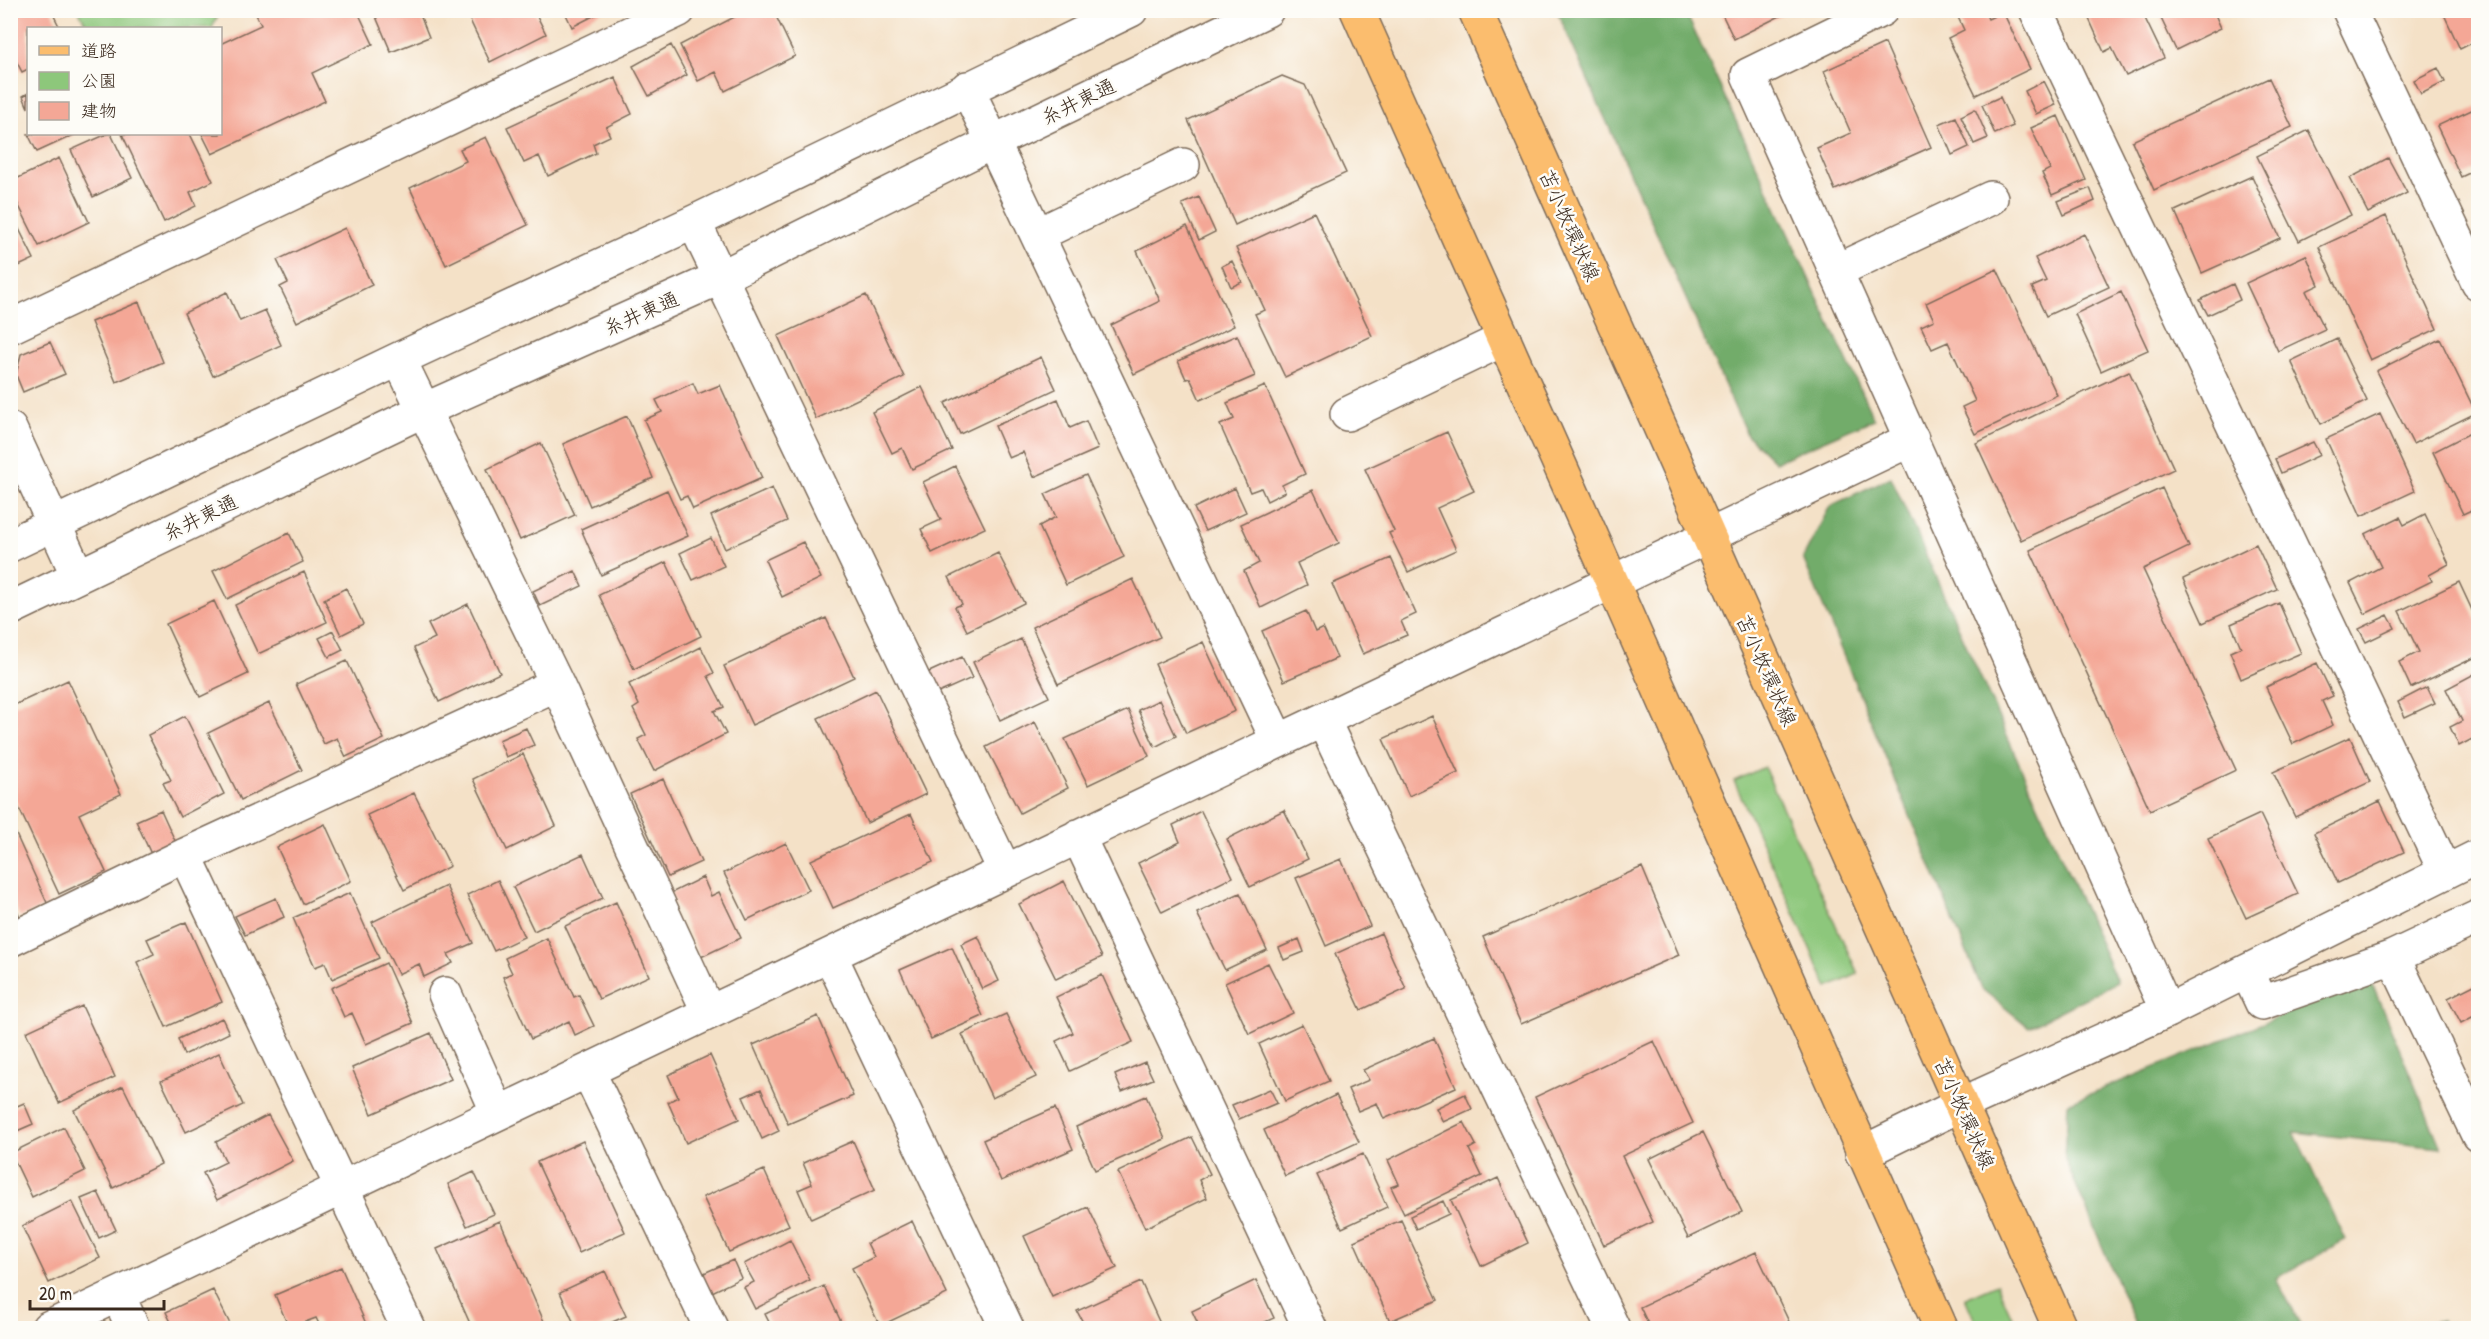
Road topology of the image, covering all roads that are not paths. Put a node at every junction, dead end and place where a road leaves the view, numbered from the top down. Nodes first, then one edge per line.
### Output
1 (680, 10) edge
2 (1131, 10) edge
3 (1267, 10) edge
4 (1357, 10) edge
5 (1475, 10) edge
6 (1881, 10) edge
7 (2036, 10) edge
8 (2349, 10) edge
9 (967, 88) junction
10 (993, 142) junction
11 (1183, 165) dead end
12 (1991, 198) dead end
13 (694, 222) junction
14 (1037, 235) junction
15 (1836, 271) junction
16 (721, 277) junction
17 (2478, 283) edge
18 (10, 327) edge
19 (1504, 339) junction
20 (399, 359) junction
21 (424, 410) junction
22 (1347, 414) dead end
23 (10, 429) edge
24 (1912, 439) junction
25 (55, 524) junction
26 (1707, 536) junction
27 (10, 544) edge
28 (78, 576) junction
29 (1612, 582) junction
30 (10, 609) edge
31 (557, 684) junction
32 (1323, 720) junction
33 (1278, 741) junction
34 (1078, 836) junction
35 (185, 855) junction
36 (2478, 856) edge
37 (1005, 871) junction
38 (2445, 872) junction
39 (2478, 917) edge
40 (10, 940) edge
41 (830, 955) junction
42 (2393, 957) junction
43 (2247, 971) junction
44 (445, 994) dead end
45 (2167, 1011) junction
46 (709, 1013) junction
47 (588, 1071) junction
48 (1962, 1104) junction
49 (498, 1113) junction
50 (2478, 1135) edge
51 (1862, 1153) junction
52 (342, 1187) junction
53 (118, 1295) junction
54 (48, 1329) edge
55 (133, 1329) edge
56 (408, 1329) edge
57 (711, 1329) edge
58 (1007, 1329) edge
59 (1310, 1329) edge
60 (1613, 1329) edge
61 (1941, 1329) edge
62 (2060, 1329) edge

1 - 18 street
2 - 9 street
3 - 10 street, 糸井東通
4 - 19 main road
5 - 26 main road, 苫小牧環状線
6 - 15 street
7 - 38 street
8 - 17 street
9 - 10 street
9 - 13 street
10 - 14 street
10 - 16 street, 糸井東通
11 - 14 street
12 - 15 street
13 - 16 street
13 - 20 street
14 - 33 street
15 - 24 street
16 - 21 street, 糸井東通
16 - 37 street
19 - 22 street
19 - 29 main road
20 - 21 street
20 - 25 street
21 - 28 street, 糸井東通
21 - 31 street
23 - 25 street
24 - 26 street
24 - 45 street
25 - 27 street
25 - 28 street
26 - 29 street
26 - 48 main road, 苫小牧環状線
28 - 30 street, 糸井東通
29 - 32 street
29 - 51 main road
31 - 35 street
31 - 46 street
32 - 33 street
32 - 60 street
33 - 34 street
34 - 37 street
34 - 59 street
35 - 40 street
35 - 52 street
36 - 38 street
37 - 41 street
38 - 43 street
39 - 42 street
41 - 46 street
41 - 58 street
42 - 43 street
42 - 50 street
43 - 45 street
44 - 49 street
45 - 48 street
46 - 47 street
47 - 49 street
47 - 57 street
48 - 51 street
48 - 62 main road, 苫小牧環状線
49 - 52 street
51 - 61 main road
52 - 53 street
52 - 56 street
53 - 54 street
53 - 55 street

